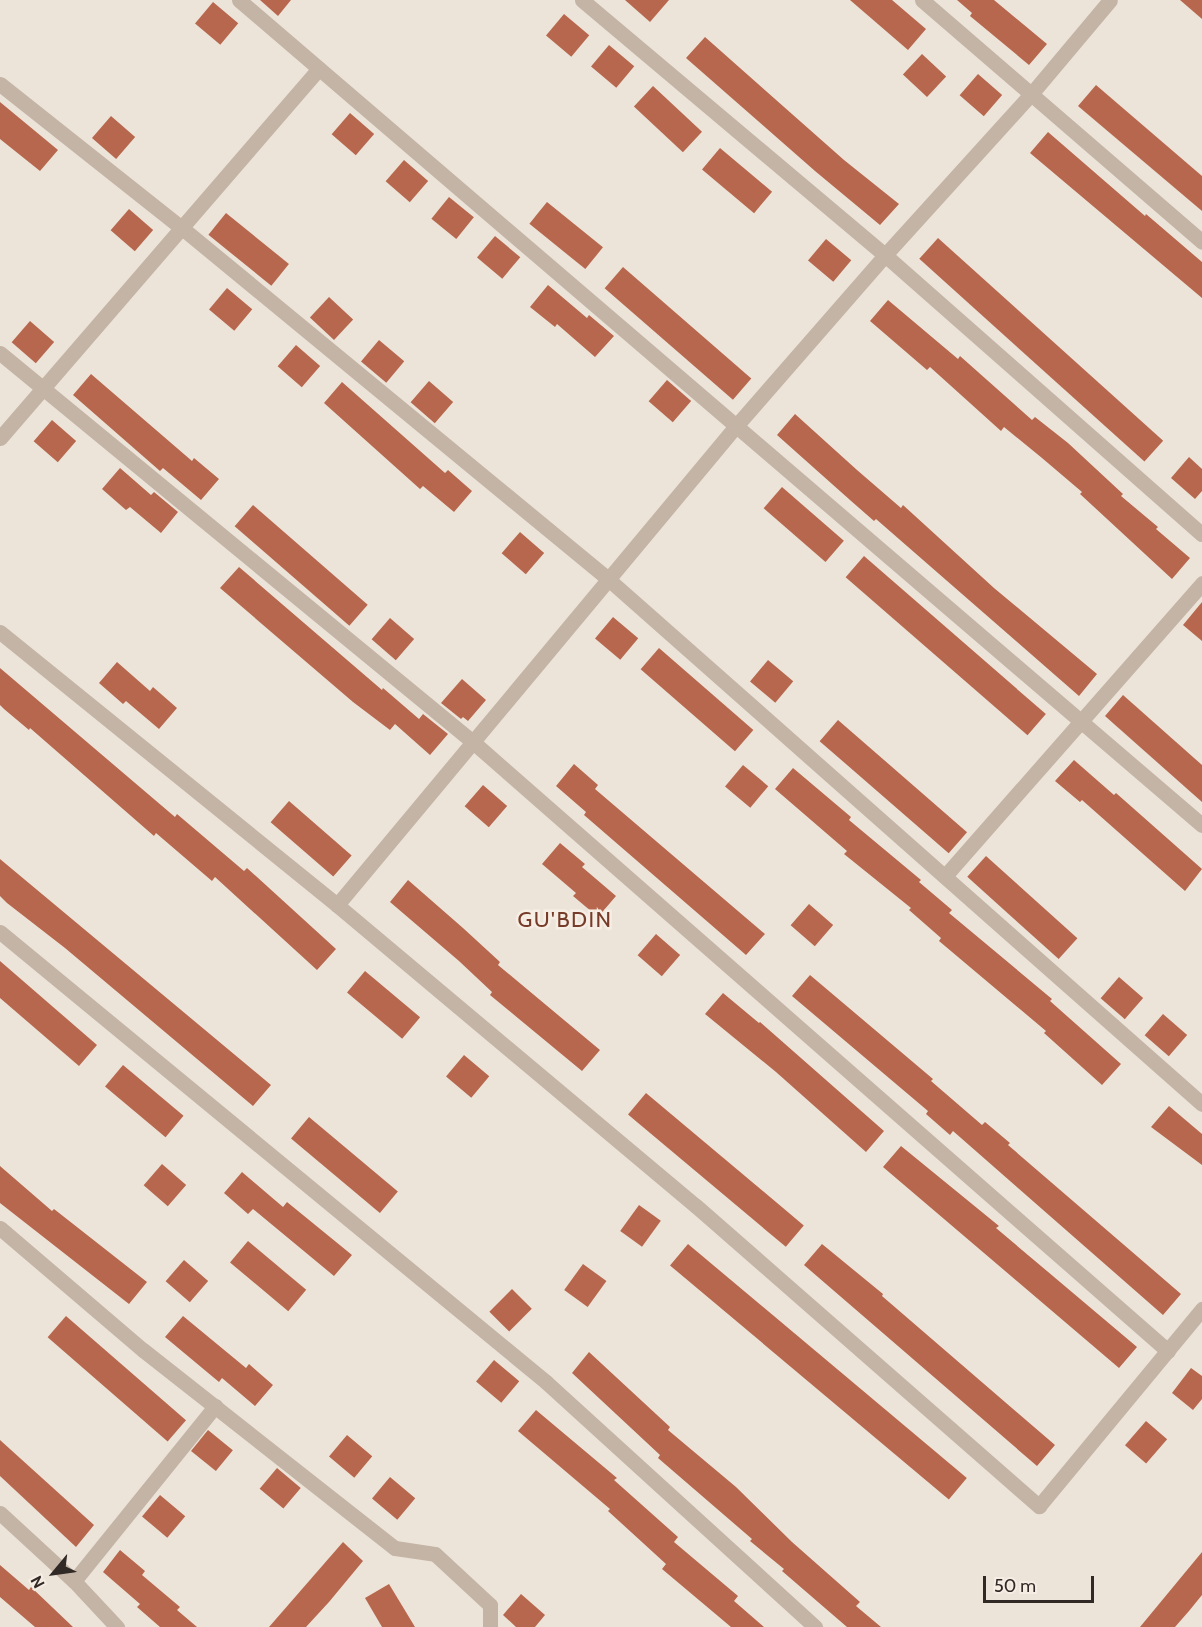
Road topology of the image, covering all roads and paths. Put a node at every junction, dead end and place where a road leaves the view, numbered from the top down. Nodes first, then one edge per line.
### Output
1 (239, 0) edge
2 (582, 0) edge
3 (922, 0) edge
4 (1110, 0) edge
5 (319, 69) junction
6 (0, 84) edge
7 (1032, 93) junction
8 (183, 228) junction
9 (1202, 242) edge
10 (885, 255) junction
11 (0, 353) edge
12 (43, 388) junction
13 (736, 426) junction
14 (0, 438) edge
15 (1202, 534) edge
16 (607, 578) junction
17 (1202, 583) edge
18 (0, 632) edge
19 (1081, 721) junction
20 (473, 742) junction
21 (1202, 825) edge
22 (945, 876) junction
23 (337, 905) junction
24 (0, 932) edge
25 (1202, 1104) edge
26 (0, 1228) edge
27 (1202, 1309) edge
28 (1168, 1351) junction
29 (215, 1406) junction
30 (0, 1513) edge
31 (74, 1581) junction
32 (117, 1627) edge
33 (490, 1627) edge
34 (815, 1627) edge

1 - 5 street
2 - 10 street
3 - 7 street
4 - 7 street
5 - 8 street
5 - 13 street
6 - 8 street
7 - 9 street
7 - 10 street
8 - 12 street
8 - 16 street
10 - 13 street
10 - 15 street
11 - 12 street
12 - 14 street
12 - 20 street
13 - 16 street
13 - 19 street
16 - 20 street
16 - 22 street
17 - 19 street
18 - 23 street
19 - 21 street
19 - 22 street
20 - 23 street
20 - 28 street
22 - 25 street
23 - 28 street
24 - 34 street
26 - 29 street
27 - 28 street
29 - 31 street
29 - 33 street
30 - 31 street
31 - 32 street

